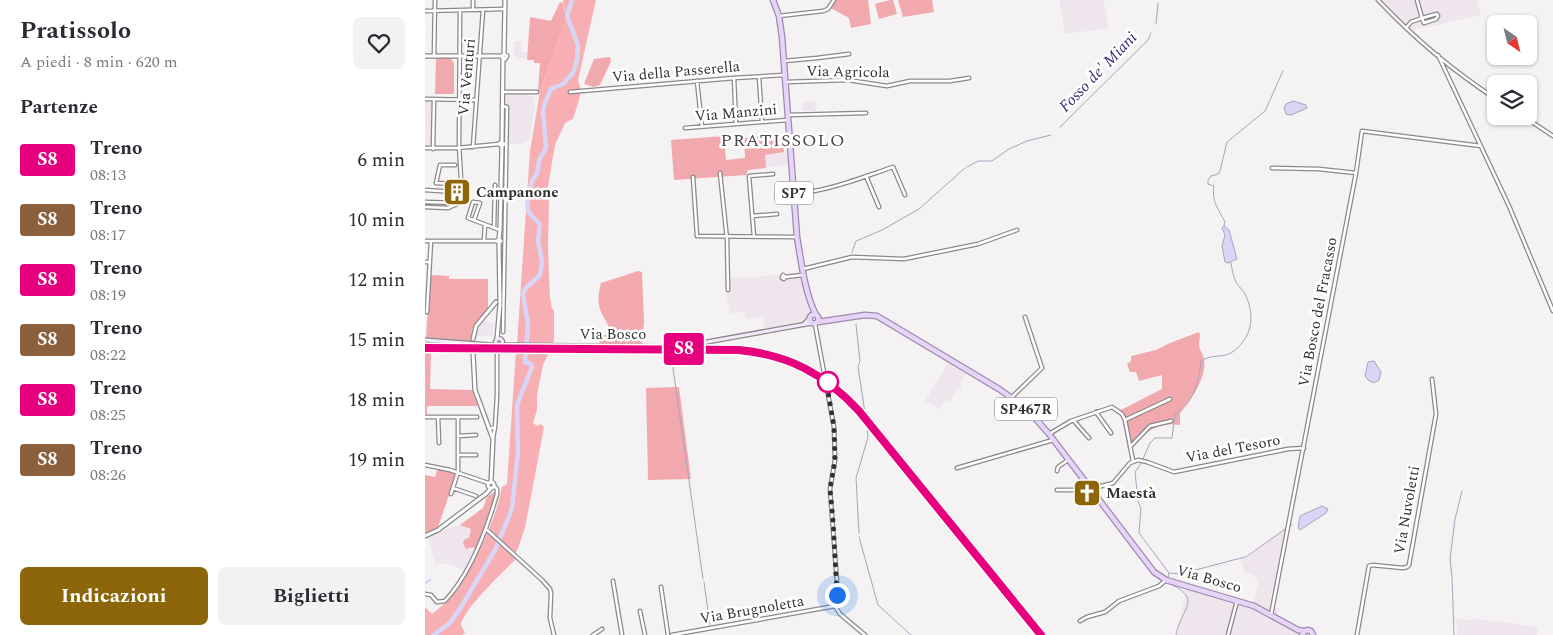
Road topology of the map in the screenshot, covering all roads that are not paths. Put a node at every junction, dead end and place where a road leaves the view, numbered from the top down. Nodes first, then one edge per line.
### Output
1 (435, 0) edge
2 (473, 0) edge
3 (505, 0) edge
4 (773, 0) edge
5 (834, 0) edge
6 (1378, 0) edge
7 (1417, 0) edge
8 (504, 9) junction
9 (425, 10) edge
10 (435, 10) junction
11 (460, 10) junction
12 (473, 10) junction
13 (483, 10) junction
14 (779, 16) junction
15 (1423, 18) junction
16 (1406, 28) junction
17 (849, 54) dead end
18 (461, 55) junction
19 (480, 55) junction
20 (1438, 55) junction
21 (425, 56) edge
22 (434, 56) junction
23 (503, 56) junction
24 (784, 61) junction
25 (784, 76) junction
26 (759, 77) junction
27 (733, 78) junction
28 (969, 78) dead end
29 (697, 81) junction
30 (785, 82) junction
31 (503, 92) junction
32 (537, 92) dead end
33 (571, 92) dead end
34 (1487, 93) edge
35 (425, 99) edge
36 (434, 99) junction
37 (459, 100) junction
38 (476, 100) junction
39 (502, 106) junction
40 (866, 113) dead end
41 (788, 117) junction
42 (762, 122) junction
43 (736, 124) junction
44 (1536, 125) edge
45 (703, 127) junction
46 (685, 128) dead end
47 (1553, 136) edge
48 (501, 144) junction
49 (473, 146) junction
50 (1481, 146) junction
51 (425, 148) edge
52 (459, 148) junction
53 (433, 149) junction
54 (457, 165) junction
55 (1272, 168) dead end
56 (721, 173) dead end
57 (1356, 173) junction
58 (773, 174) dead end
59 (866, 176) junction
60 (693, 177) dead end
61 (436, 182) junction
62 (458, 184) junction
63 (495, 186) dead end
64 (425, 190) edge
65 (433, 191) junction
66 (458, 192) junction
67 (794, 194) junction
68 (905, 195) dead end
69 (425, 202) edge
70 (433, 202) junction
71 (459, 203) junction
72 (425, 207) edge
73 (433, 207) junction
74 (879, 207) dead end
75 (777, 214) dead end
76 (752, 216) junction
77 (474, 220) junction
78 (485, 224) junction
79 (494, 228) junction
80 (500, 230) junction
81 (1017, 230) dead end
82 (727, 236) junction
83 (754, 237) junction
84 (797, 237) junction
85 (425, 241) edge
86 (431, 241) junction
87 (484, 241) junction
88 (499, 241) junction
89 (425, 262) edge
90 (430, 262) junction
91 (803, 269) junction
92 (804, 275) junction
93 (785, 277) dead end
94 (427, 279) edge
95 (728, 290) dead end
96 (426, 296) edge
97 (498, 303) junction
98 (426, 311) edge
99 (1553, 311) edge
100 (1025, 317) dead end
101 (814, 319) junction
102 (503, 332) dead end
103 (473, 339) tunnel mouth
104 (425, 340) edge
105 (499, 341) junction
106 (473, 352) tunnel mouth
107 (497, 352) dead end
108 (1432, 380) dead end
109 (1011, 397) junction
110 (1170, 399) dead end
111 (1096, 412) junction
112 (425, 417) edge
113 (438, 417) junction
114 (458, 417) junction
115 (477, 417) dead end
116 (1125, 420) junction
117 (1074, 421) junction
118 (1171, 421) dead end
119 (495, 427) junction
120 (489, 429) junction
121 (1111, 433) dead end
122 (1049, 434) junction
123 (458, 436) junction
124 (476, 436) dead end
125 (1089, 438) dead end
126 (493, 439) junction
127 (1053, 440) junction
128 (439, 443) dead end
129 (1130, 447) junction
130 (1304, 448) junction
131 (477, 455) dead end
132 (458, 456) junction
133 (1068, 460) junction
134 (1133, 461) junction
135 (425, 465) edge
136 (957, 468) dead end
137 (1057, 471) dead end
138 (458, 472) junction
139 (491, 485) junction
140 (453, 488) junction
141 (1090, 489) junction
142 (1057, 490) dead end
143 (451, 494) dead end
144 (477, 496) dead end
145 (486, 529) junction
146 (425, 536) edge
147 (1168, 580) junction
148 (613, 581) dead end
149 (661, 587) dead end
150 (425, 594) edge
151 (1237, 601) junction
152 (835, 606) junction
153 (640, 611) dead end
154 (1271, 615) junction
155 (1080, 622) dead end
156 (602, 629) dead end
157 (1303, 634) edge
158 (554, 635) edge
159 (593, 635) edge
160 (622, 635) edge
161 (645, 635) edge
162 (668, 635) edge
163 (672, 635) edge
164 (865, 635) edge
165 (1228, 635) edge
166 (1313, 635) edge
167 (1357, 635) edge

1 - 10 street
2 - 12 street
3 - 8 street
4 - 14 main road, SP7
5 - 14 street
6 - 16 street
7 - 15 street
8 - 13 street
8 - 23 street
9 - 10 street
10 - 11 street
10 - 22 street
11 - 12 street
11 - 18 street
12 - 13 street
13 - 19 street, Via Venturi
14 - 24 main road, SP7
15 - 15 street
15 - 16 street
16 - 20 street
17 - 24 street
18 - 19 street
18 - 22 street
18 - 37 street
19 - 23 street
19 - 38 street, Via Venturi
20 - 34 street
20 - 50 street
21 - 22 street
23 - 31 street
24 - 25 main road, SP7
25 - 26 street, Via della Passerella
25 - 30 main road, SP7
26 - 27 street, Via della Passerella
26 - 42 street
27 - 29 street, Via della Passerella
27 - 43 street
28 - 30 street, Via Agricola
29 - 33 street, Via della Passerella
29 - 45 street
30 - 41 main road, SP7
31 - 32 street
31 - 39 street
35 - 36 street
36 - 37 street
36 - 53 street
37 - 38 street
37 - 52 street
38 - 49 street, Via Venturi
39 - 48 street
39 - 102 street
40 - 41 street, Via Manzini
41 - 42 street, Via Manzini
41 - 67 main road, SP7
42 - 43 street, Via Manzini
43 - 45 street, Via Manzini
44 - 47 street
45 - 46 street, Via Manzini
48 - 49 street
48 - 80 street
49 - 52 street
50 - 57 street, Via Bosco del Fracasso
50 - 99 street
51 - 53 street
52 - 53 street
52 - 54 street
54 - 61 street
54 - 62 street
55 - 57 street
56 - 82 street
57 - 130 street, Via Bosco del Fracasso
58 - 76 street
59 - 67 street
59 - 68 street
59 - 74 street
60 - 82 street
61 - 62 street
61 - 65 street
62 - 66 street
63 - 79 street
64 - 65 street
65 - 66 street
66 - 71 street
67 - 84 main road, SP7
69 - 70 street
70 - 71 street
70 - 73 street
71 - 73 street
72 - 73 street
75 - 76 street
76 - 83 street
77 - 77 street
77 - 78 street
78 - 79 street
78 - 87 street
79 - 80 street
80 - 88 street
81 - 91 street
82 - 83 street
82 - 95 street
83 - 84 street
84 - 91 main road, SP7
85 - 86 street
86 - 87 street
86 - 90 street
87 - 88 street
88 - 97 street
89 - 90 street
90 - 94 street
91 - 92 main road, SP7
92 - 93 street
92 - 101 main road, SP7
94 - 96 street
96 - 98 street
97 - 103 street
97 - 105 street
100 - 109 street
101 - 105 main road, Via Bosco
101 - 109 main road, Via Bosco / SP467R
101 - 152 street
104 - 105 main road, Via Bosco
106 - 120 street
107 - 119 street
108 - 167 street, Via Nuvoletti
109 - 122 main road, Via Bosco / SP467R
110 - 116 street
111 - 116 street
111 - 117 street
111 - 121 street
112 - 113 street
113 - 114 street
113 - 128 street
114 - 115 street
114 - 123 street
116 - 129 street
117 - 122 street
117 - 125 street
118 - 129 street
119 - 120 street
119 - 126 street
120 - 126 street
122 - 127 main road, Via Bosco / SP467R
123 - 124 street
123 - 132 street
126 - 139 street
127 - 133 main road, Via Bosco / SP467R
127 - 136 street
129 - 134 street
130 - 134 street, Via del Tesoro
130 - 154 street, Via Bosco del Fracasso
131 - 132 street
132 - 138 street
133 - 137 street
133 - 141 main road, Via Bosco / SP467R
134 - 141 street
135 - 138 street
138 - 139 street
138 - 140 street
139 - 145 street
139 - 146 street
140 - 143 street
140 - 144 street
141 - 142 street
141 - 147 main road, Via Bosco / SP467R
145 - 150 street
145 - 158 street
147 - 151 main road, Via Bosco / SP467R
147 - 155 street
148 - 160 street
149 - 162 street
151 - 154 main road, Via Bosco / SP467R
151 - 165 street
152 - 163 street, Via Brugnoletta
152 - 164 street
153 - 161 street
154 - 157 main road, Via Bosco / SP467R
156 - 159 street
157 - 166 main road, Via Bosco / SP467R

